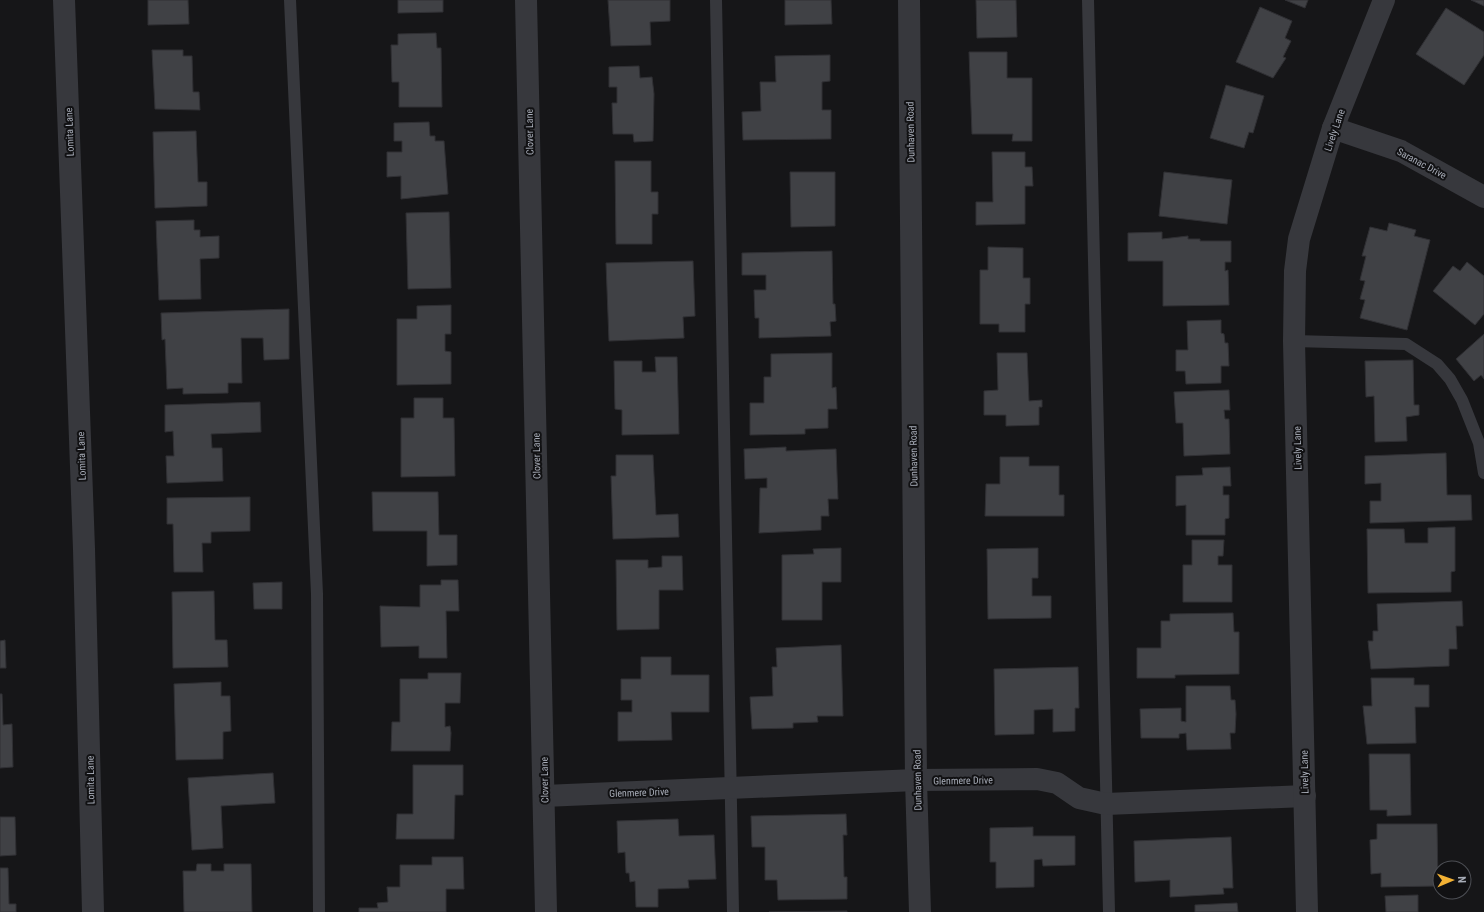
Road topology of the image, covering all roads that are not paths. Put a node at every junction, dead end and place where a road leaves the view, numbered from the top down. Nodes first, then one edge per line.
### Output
1 (64, 0) edge
2 (290, 0) edge
3 (526, 0) edge
4 (716, 0) edge
5 (909, 0) edge
6 (1088, 0) edge
7 (1384, 0) edge
8 (1334, 128) junction
9 (1484, 197) edge
10 (1294, 341) junction
11 (1484, 473) edge
12 (916, 780) junction
13 (731, 788) junction
14 (544, 796) junction
15 (1305, 796) junction
16 (1106, 804) junction
17 (93, 912) edge
18 (319, 912) edge
19 (546, 912) edge
20 (733, 912) edge
21 (920, 912) edge
22 (1108, 912) edge
23 (1307, 912) edge

1 - 17 street, Lomita Lane
2 - 18 lane
3 - 14 street, Clover Lane
4 - 13 lane
5 - 12 street, Dunhaven Road
6 - 16 lane
7 - 8 street, Lively Lane
8 - 9 street, Saranac Drive
8 - 10 street, Lively Lane
10 - 11 lane
10 - 15 street, Lively Lane
12 - 13 street, Glenmere Drive
12 - 16 street, Glenmere Drive
12 - 21 street, Dunhaven Road
13 - 14 street, Glenmere Drive
13 - 20 lane
14 - 19 street, Clover Lane
15 - 16 street, Glenmere Drive
15 - 23 street, Lively Lane
16 - 22 lane

